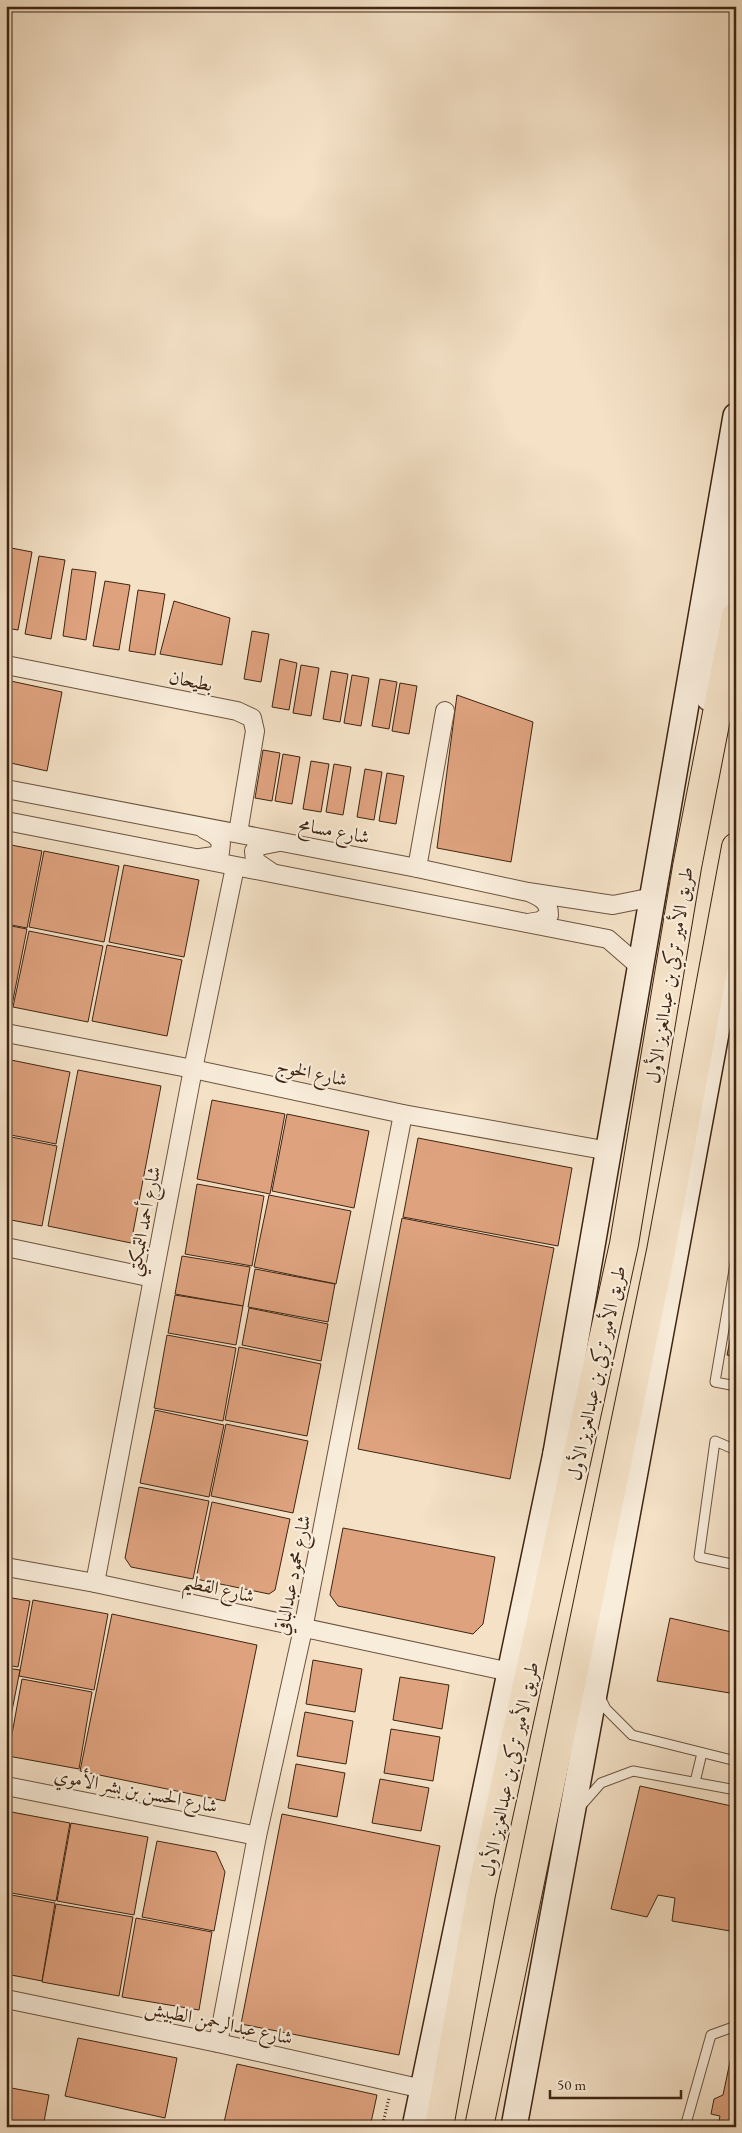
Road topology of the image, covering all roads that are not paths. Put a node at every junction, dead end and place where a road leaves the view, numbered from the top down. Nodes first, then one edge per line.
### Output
1 (736, 416) edge
2 (736, 474) edge
3 (736, 616) edge
4 (6, 665) edge
5 (445, 711) dead end
6 (6, 789) edge
7 (6, 821) edge
8 (202, 828) junction
9 (238, 833) junction
10 (282, 842) junction
11 (736, 847) edge
12 (192, 858) junction
13 (235, 867) junction
14 (687, 867) junction
15 (417, 868) junction
16 (276, 875) junction
17 (528, 892) junction
18 (653, 897) junction
19 (527, 923) junction
20 (736, 925) edge
21 (639, 966) junction
22 (6, 1033) edge
23 (193, 1069) junction
24 (403, 1114) junction
25 (609, 1151) junction
26 (6, 1247) edge
27 (736, 1258) edge
28 (153, 1278) junction
29 (736, 1386) edge
30 (587, 1412) junction
31 (736, 1450) edge
32 (556, 1453) junction
33 (736, 1565) edge
34 (6, 1566) edge
35 (95, 1583) junction
36 (303, 1629) junction
37 (510, 1672) junction
38 (595, 1686) junction
39 (702, 1753) junction
40 (736, 1761) edge
41 (695, 1782) junction
42 (6, 1786) edge
43 (736, 1790) edge
44 (571, 1817) junction
45 (257, 1836) junction
46 (6, 1999) edge
47 (736, 2026) edge
48 (218, 2043) junction
49 (423, 2089) junction
50 (414, 2127) edge
51 (439, 2127) edge
52 (479, 2127) edge
53 (514, 2127) edge
54 (685, 2127) edge

1 - 18 main road
2 - 14 street
3 - 14 main road, طريق الأمير تركي بن عبدالعزيز الأول
4 - 9 street, بطيحان
5 - 15 street
6 - 8 street, شارع مسامح
7 - 12 street
8 - 9 street, شارع مسامح
8 - 12 street
9 - 10 street, شارع مسامح
10 - 15 street, شارع مسامح
10 - 16 street
11 - 52 main road, طريق الأمير تركي بن عبدالعزيز الأول
12 - 13 street
13 - 16 street
13 - 23 street, شارع أحمد التمبكتي
14 - 30 main road, طريق الأمير تركي بن عبدالعزيز الأول
15 - 17 street, شارع مسامح
16 - 19 street
17 - 18 street, شارع مسامح
17 - 19 street
18 - 21 main road
19 - 21 street
20 - 38 main road
21 - 25 main road
22 - 23 street, شارع الخوج
23 - 24 street, شارع الخوج
23 - 28 street, شارع أحمد التمبكتي
24 - 25 street, شارع الخوج
24 - 36 street, شارع محمود عبدالباقي
25 - 32 main road
26 - 28 street
27 - 29 lane
28 - 35 street, شارع أحمد التمبكتي
30 - 32 main road
30 - 51 main road, طريق الأمير تركي بن عبدالعزيز الأول
31 - 33 lane
32 - 37 main road
34 - 35 street, شارع القطيم
35 - 36 street, شارع القطيم
36 - 37 street, شارع القطيم
36 - 45 street, شارع محمود عبدالباقي
37 - 49 main road
38 - 39 lane
38 - 44 main road
39 - 40 lane
39 - 41 lane
41 - 43 lane
41 - 44 lane
42 - 45 street, شارع الحسن بن بشر الأموي
44 - 53 main road
45 - 48 street, شارع محمود عبدالباقي
46 - 48 street, شارع عبدالرحمن الطبيش
47 - 54 lane
48 - 49 street, شارع عبدالرحمن الطبيش
49 - 50 main road

